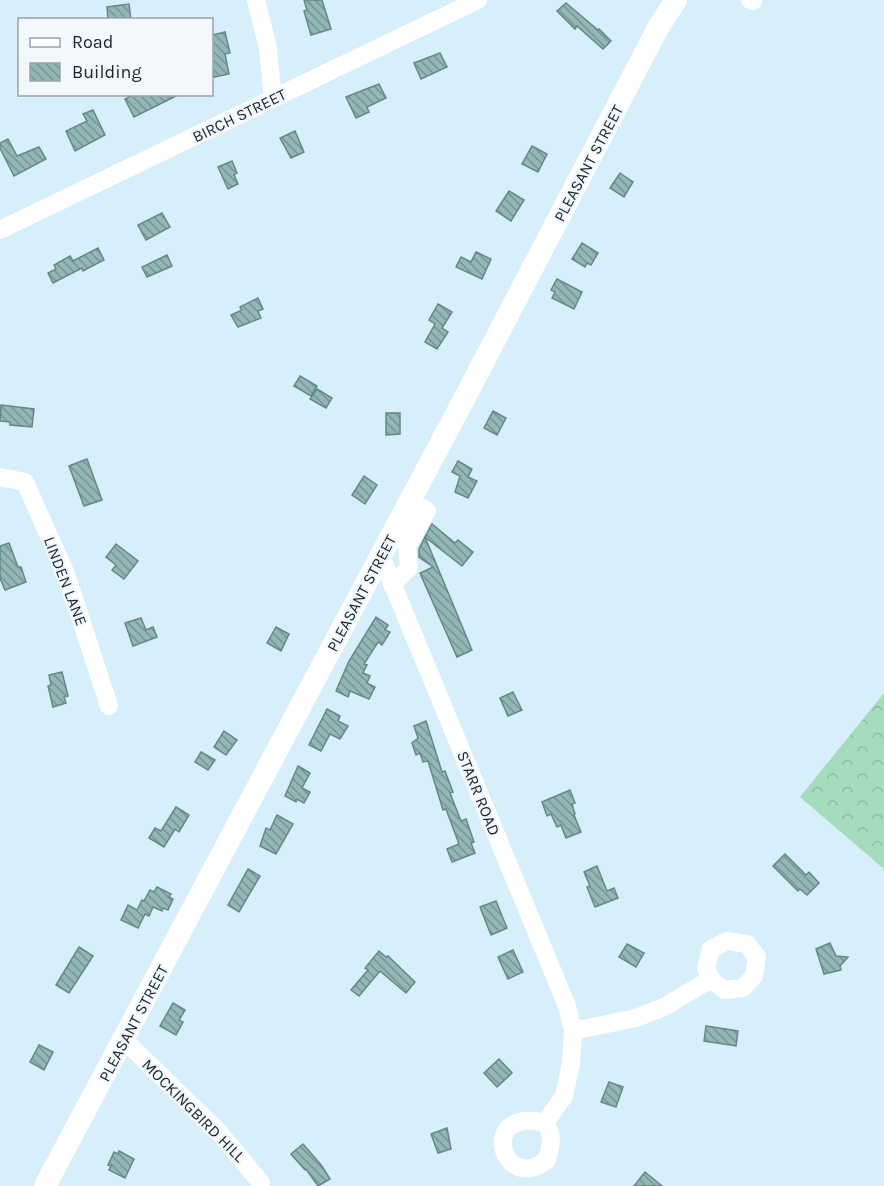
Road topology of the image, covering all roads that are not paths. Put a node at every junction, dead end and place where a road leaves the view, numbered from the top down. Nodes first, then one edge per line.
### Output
1 (256, 0) edge
2 (478, 0) edge
3 (676, 0) edge
4 (268, 48) junction
5 (294, 88) junction
6 (273, 98) junction
7 (0, 230) edge
8 (0, 477) edge
9 (411, 500) junction
10 (381, 556) junction
11 (392, 585) junction
12 (109, 706) dead end
13 (711, 980) dead end
14 (573, 1030) junction
15 (124, 1040) junction
16 (545, 1124) dead end
17 (260, 1185) edge
18 (45, 1186) edge

1 - 4 street
2 - 5 street, BIRCH STREET
3 - 9 main road, PLEASANT STREET
4 - 5 street
4 - 6 street
5 - 6 street, BIRCH STREET
6 - 7 street, BIRCH STREET
8 - 12 street, LINDEN LANE
9 - 10 main road, PLEASANT STREET
9 - 11 street
10 - 11 street, STARR ROAD
10 - 15 main road, PLEASANT STREET
11 - 14 street, STARR ROAD
13 - 14 street
14 - 16 street, STARR ROAD
15 - 17 street, MOCKINGBIRD HILL
15 - 18 main road, PLEASANT STREET

